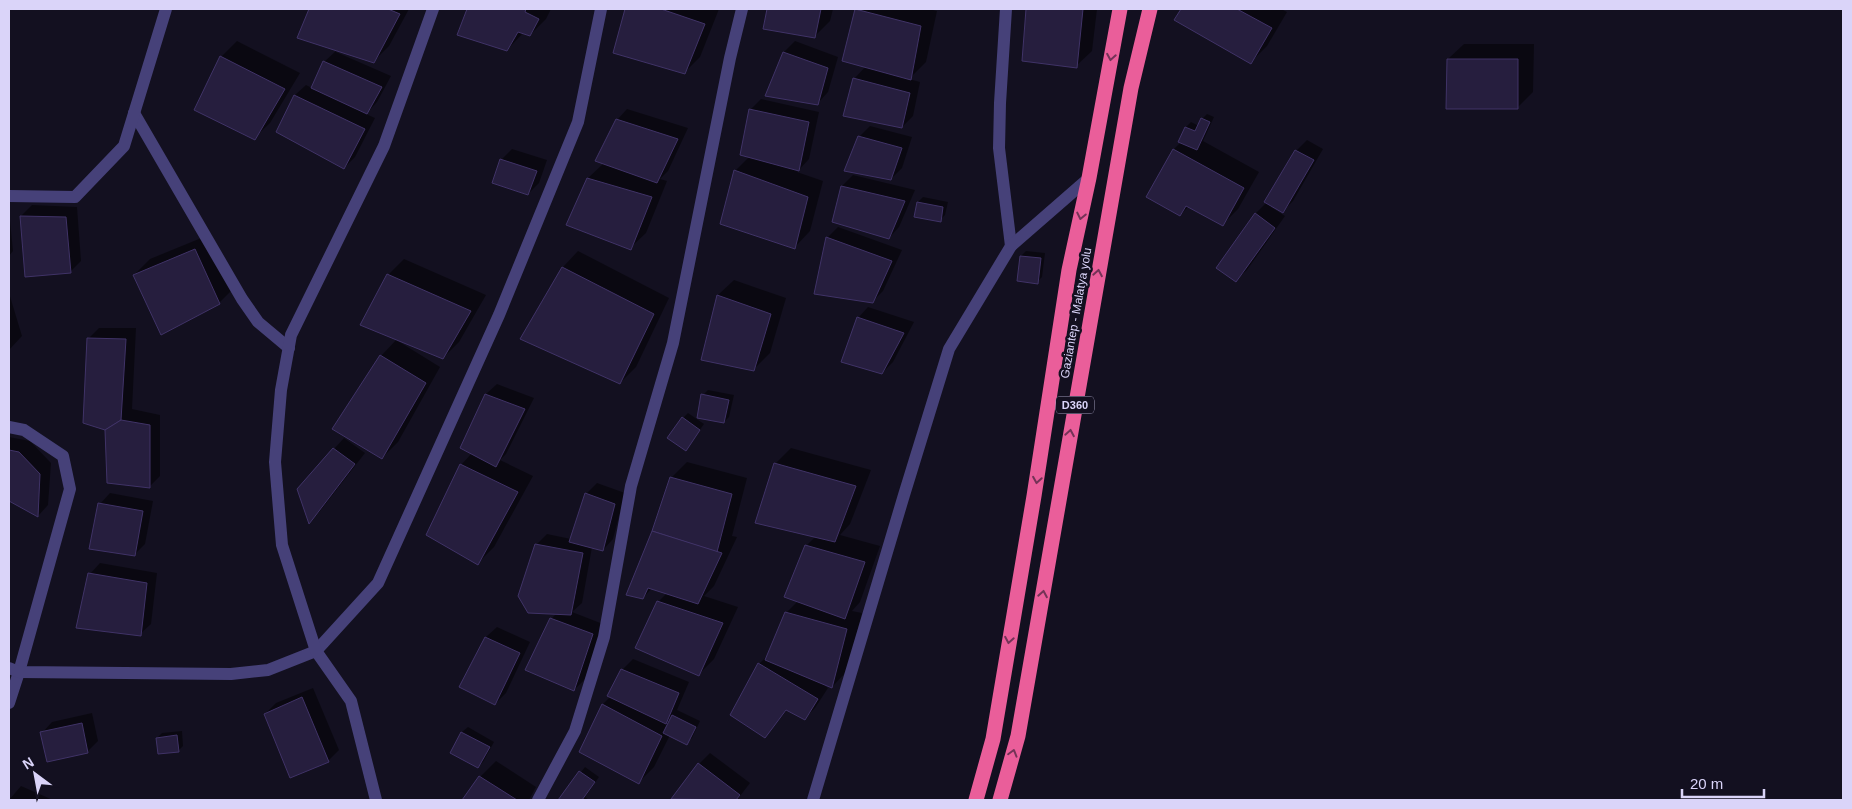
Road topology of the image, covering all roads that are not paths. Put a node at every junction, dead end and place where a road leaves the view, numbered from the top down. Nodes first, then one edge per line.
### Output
1 (166, 9) edge
2 (433, 9) edge
3 (601, 9) edge
4 (742, 9) edge
5 (1006, 9) edge
6 (1120, 9) edge
7 (1150, 9) edge
8 (134, 113) junction
9 (1089, 178) junction
10 (9, 196) edge
11 (1011, 246) junction
12 (289, 348) junction
13 (9, 427) edge
14 (316, 651) junction
15 (14, 670) edge
16 (9, 703) edge
17 (376, 800) edge
18 (538, 800) edge
19 (813, 800) edge
20 (976, 800) edge
21 (1000, 800) edge

1 - 8 street
2 - 12 street
3 - 14 street
4 - 18 street
5 - 11 street
6 -> 9 highway, Gaziantep - Malatya yolu / D360
21 -> 7 highway, Gaziantep - Malatya yolu / D360
8 - 10 street
8 - 12 street
9 - 11 street
9 -> 20 highway, Gaziantep - Malatya yolu / D360
11 - 19 street
12 - 14 street
13 - 15 street
14 - 15 street
14 - 17 street
15 - 16 street

